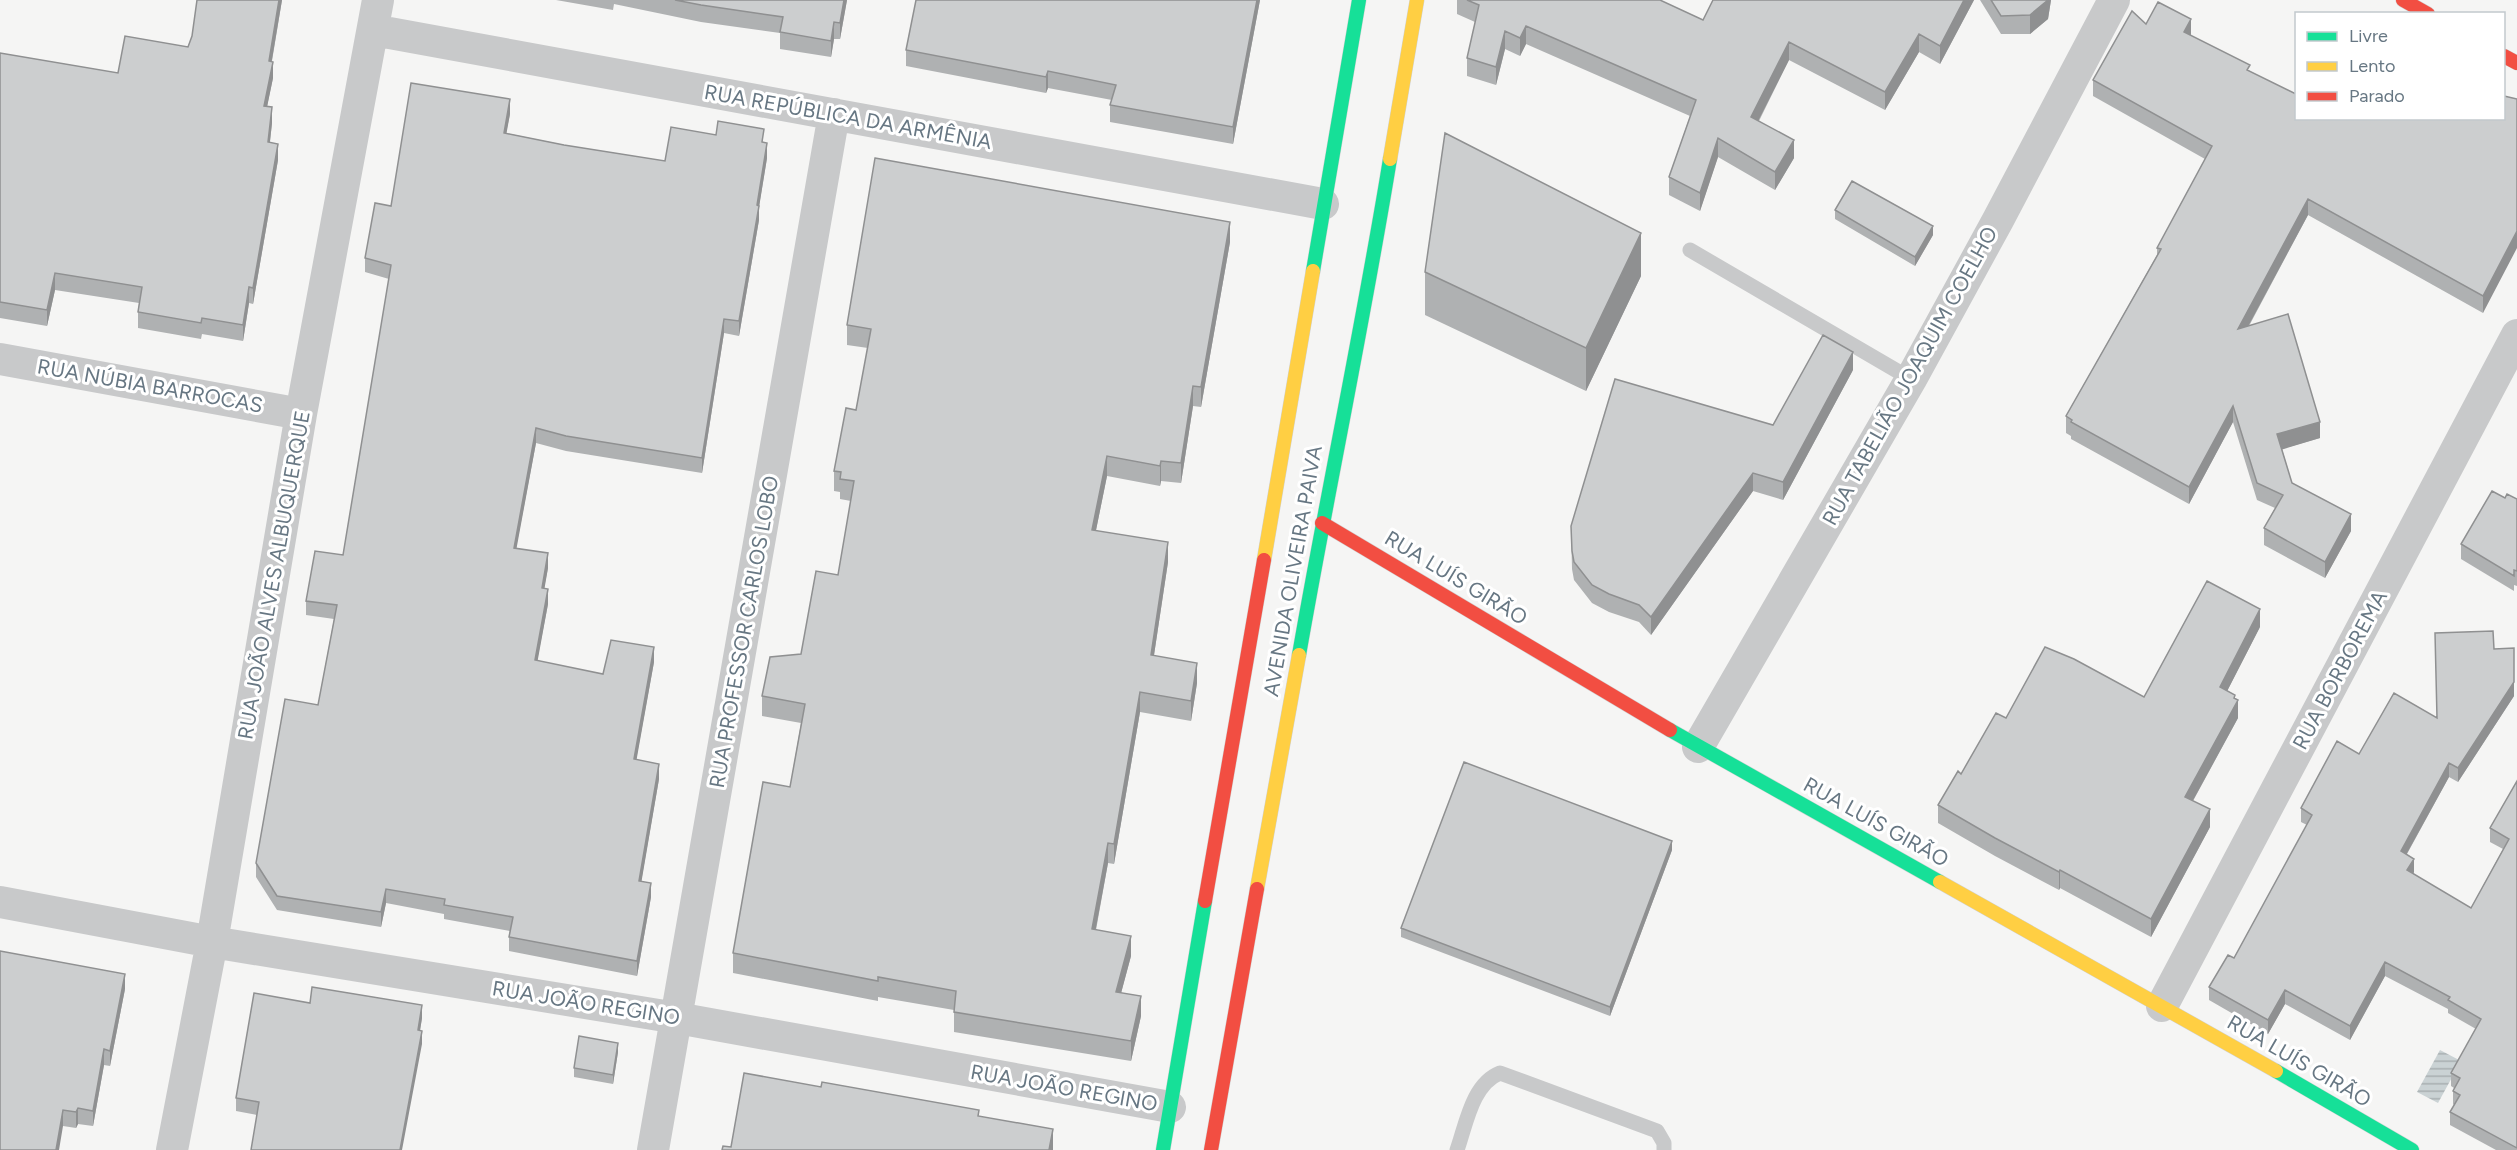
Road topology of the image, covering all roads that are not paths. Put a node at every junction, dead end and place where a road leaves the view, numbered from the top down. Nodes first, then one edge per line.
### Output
1 (1359, 0) edge
2 (1417, 0) edge
3 (2114, 0) edge
4 (2403, 0) edge
5 (2424, 12) edge
6 (376, 15) edge
7 (834, 114) junction
8 (1323, 204) junction
9 (1690, 250) dead end
10 (2517, 334) edge
11 (0, 359) edge
12 (1911, 380) junction
13 (301, 414) junction
14 (1322, 524) junction
15 (1698, 747) junction
16 (0, 902) edge
17 (212, 942) junction
18 (2162, 1006) junction
19 (677, 1018) junction
20 (1170, 1107) junction
21 (172, 1150) edge
22 (653, 1150) edge
23 (1163, 1150) edge
24 (1211, 1150) edge
25 (1457, 1150) edge
26 (1664, 1150) edge
27 (2412, 1150) edge

1 - 8 main road, AVENIDA OLIVEIRA PAIVA
2 - 14 main road, AVENIDA OLIVEIRA PAIVA
3 - 12 street, RUA TABELIÃO JOAQUIM COELHO
4 - 5 main road
6 - 7 street, RUA REPÚBLICA DA ARMÊNIA
6 - 13 street, RUA JOÃO ALVES ALBUQUERQUE
7 - 8 street, RUA REPÚBLICA DA ARMÊNIA
7 - 19 street, RUA PROFESSOR CARLOS LOBO
8 - 20 main road, AVENIDA OLIVEIRA PAIVA
9 - 12 lane
10 - 18 street, RUA BORBOREMA
11 - 13 street, RUA NÚBIA BARROCAS
12 - 15 street, RUA TABELIÃO JOAQUIM COELHO
13 - 17 street, RUA JOÃO ALVES ALBUQUERQUE
14 - 15 main road, RUA LUÍS GIRÃO
14 - 24 main road, AVENIDA OLIVEIRA PAIVA
15 - 18 main road, RUA LUÍS GIRÃO
16 - 17 street, RUA JOÃO REGINO
17 - 19 street, RUA JOÃO REGINO
17 - 21 street, RUA JOÃO ALVES ALBUQUERQUE
18 - 27 main road, RUA LUÍS GIRÃO
19 - 20 street, RUA JOÃO REGINO
19 - 22 street, RUA PROFESSOR CARLOS LOBO
20 - 23 main road, AVENIDA OLIVEIRA PAIVA
25 - 26 lane

